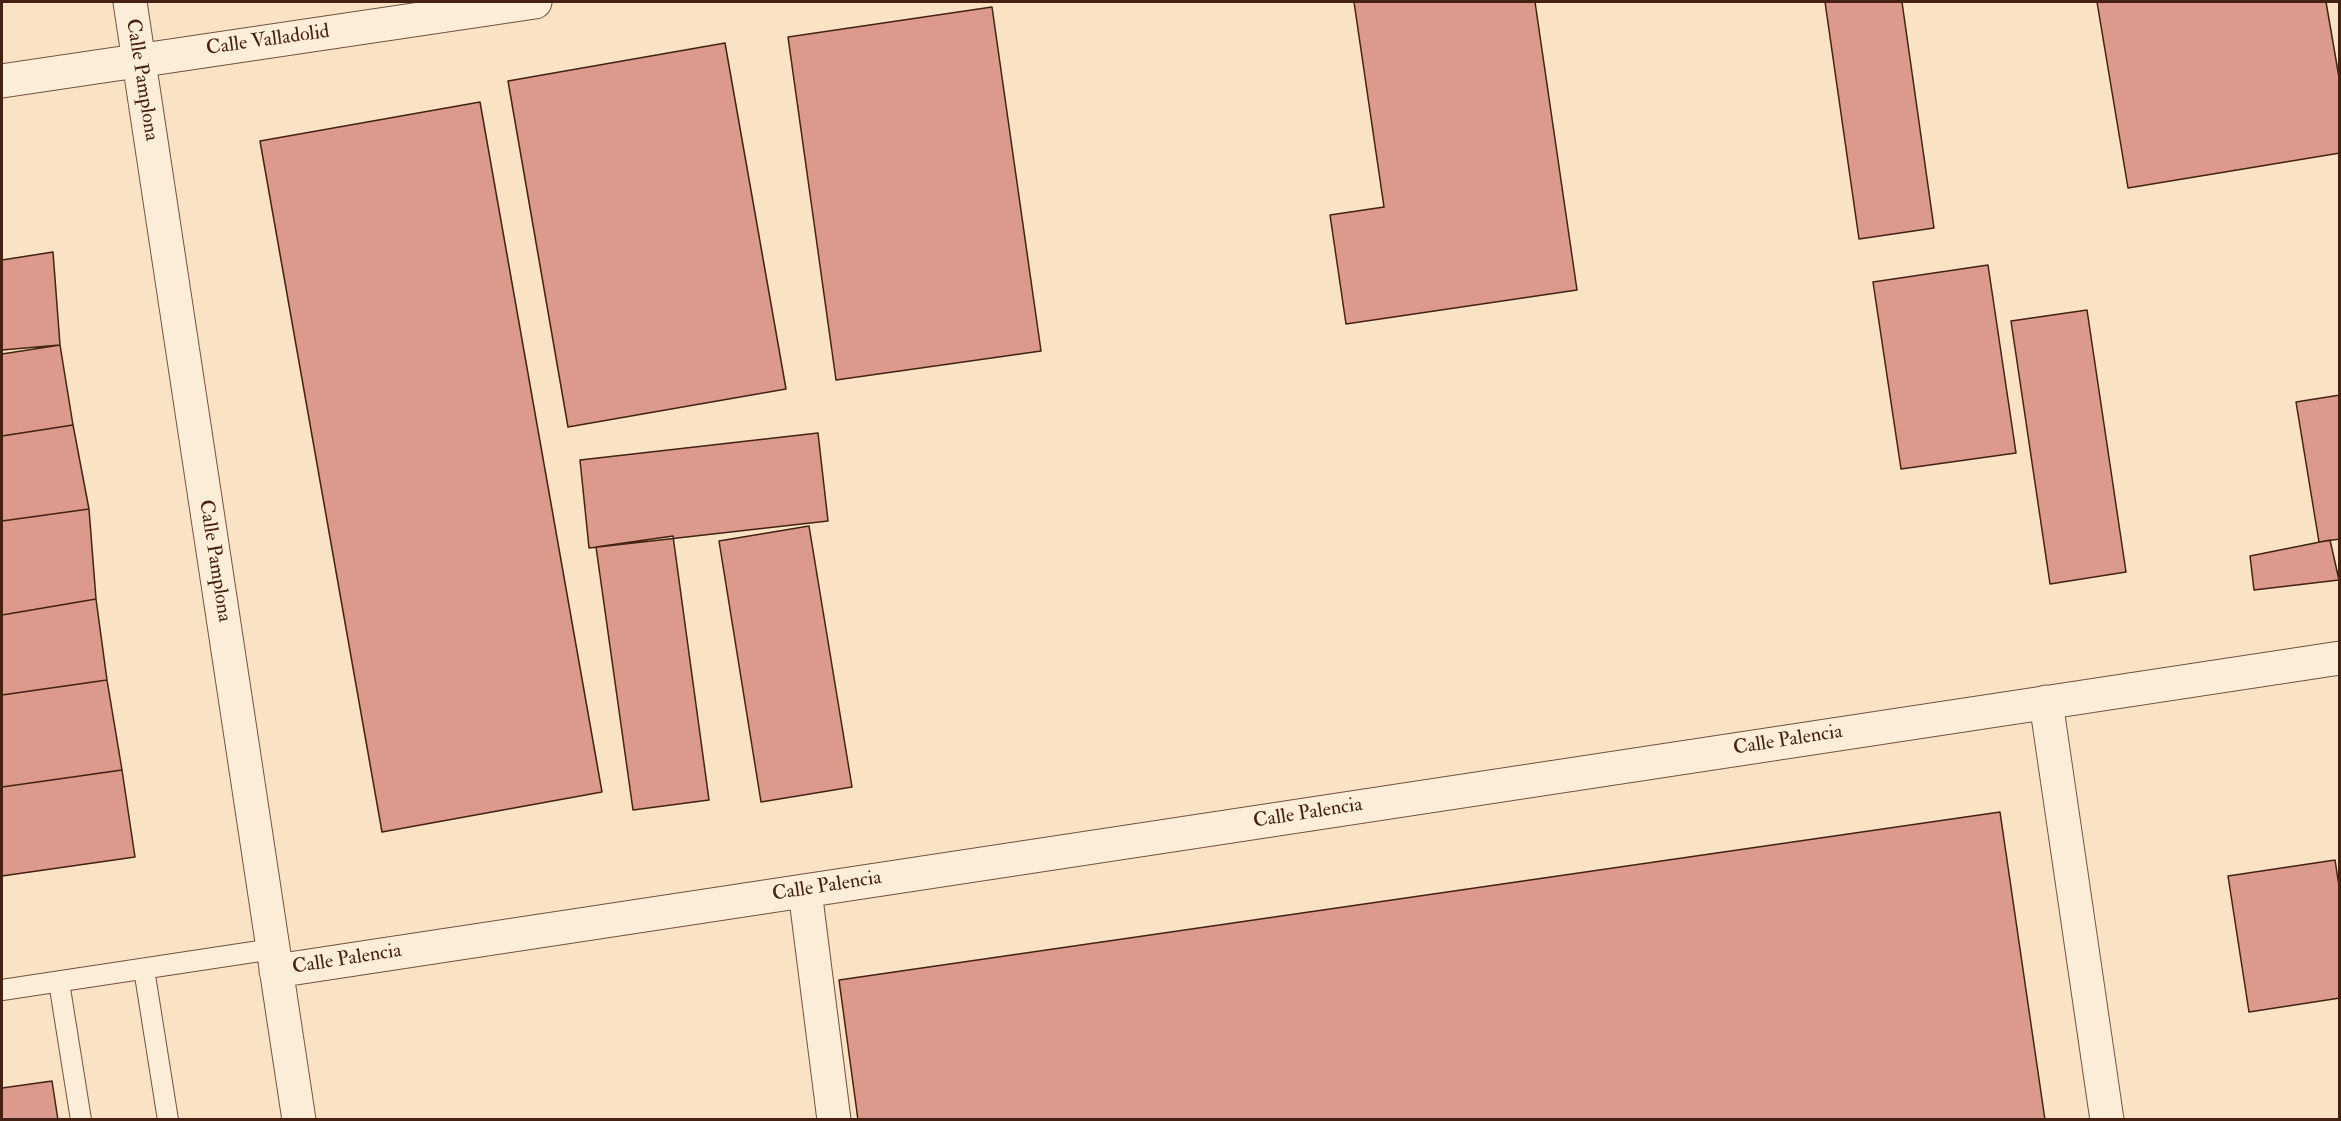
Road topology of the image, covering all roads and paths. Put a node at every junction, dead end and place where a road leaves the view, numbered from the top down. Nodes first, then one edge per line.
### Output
1 (130, 2) edge
2 (535, 2) edge
3 (138, 60) junction
4 (2, 81) edge
5 (2340, 658) edge
6 (2046, 702) junction
7 (805, 891) junction
8 (275, 960) junction
9 (144, 969) junction
10 (58, 982) junction
11 (2, 990) edge
12 (81, 1119) edge
13 (168, 1119) edge
14 (299, 1119) edge
15 (834, 1119) edge
16 (2106, 1119) edge

1 - 3 street, Calle Pamplona
2 - 3 street, Calle Valladolid
3 - 4 street, Calle Valladolid
3 - 8 street, Calle Pamplona
5 - 6 street, Calle Palencia
6 - 7 street, Calle Palencia
6 - 16 street
7 - 8 street, Calle Palencia
7 - 15 street
8 - 9 lane
8 - 14 street, Calle Pamplona
9 - 10 lane
9 - 13 lane
10 - 11 lane
10 - 12 lane

